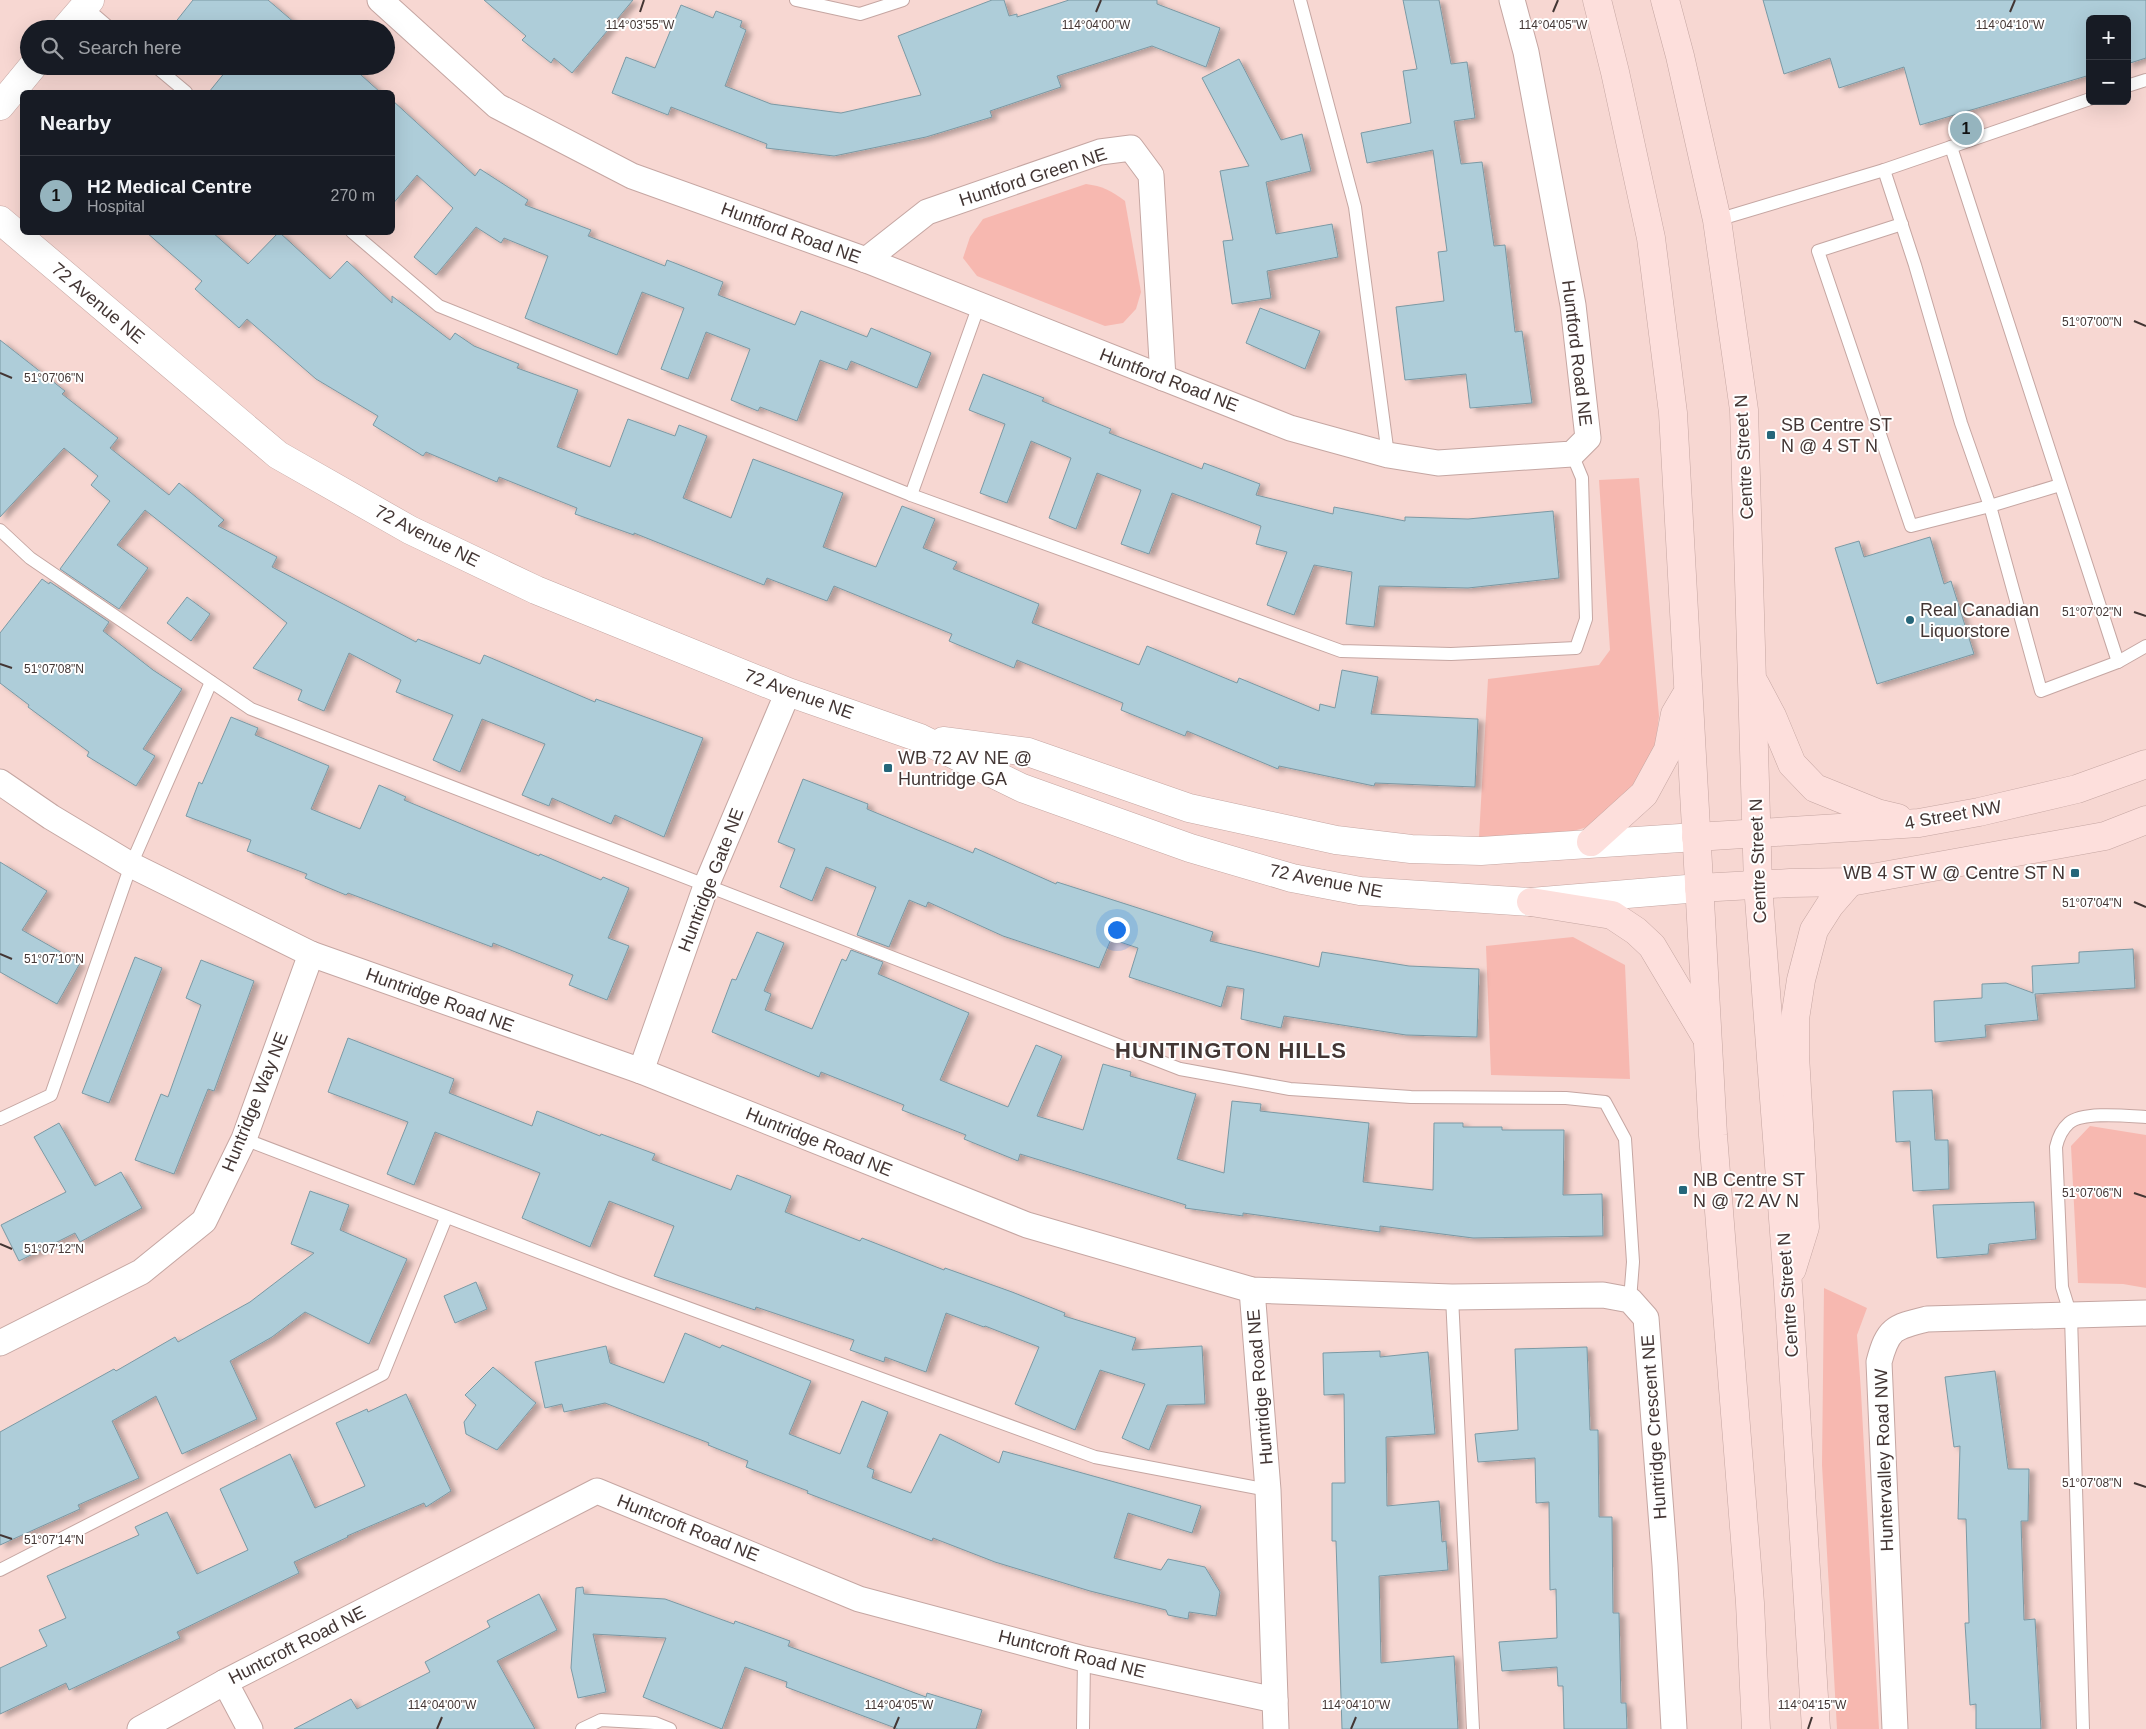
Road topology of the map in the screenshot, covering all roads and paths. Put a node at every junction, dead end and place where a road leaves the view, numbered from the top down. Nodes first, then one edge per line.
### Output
1 (380, 0) edge
2 (796, 0) edge
3 (903, 0) edge
4 (1300, 0) edge
5 (1512, 0) edge
6 (1597, 0) edge
7 (1665, 0) edge
8 (84, 2) edge
9 (71, 20) edge
10 (102, 20) edge
11 (26, 75) edge
12 (166, 75) edge
13 (2146, 80) edge
14 (2131, 85) edge
15 (184, 90) edge
16 (2086, 100) edge
17 (0, 106) edge
18 (1951, 147) junction
19 (1884, 170) junction
20 (0, 220) edge
21 (1717, 220) junction
22 (1902, 224) junction
23 (355, 235) edge
24 (866, 260) junction
25 (979, 305) junction
26 (1163, 378) junction
27 (1572, 454) junction
28 (1388, 455) junction
29 (2060, 485) junction
30 (911, 495) junction
31 (1990, 506) junction
32 (0, 530) edge
33 (2146, 646) edge
34 (2118, 662) junction
35 (1753, 680) junction
36 (212, 682) junction
37 (1688, 691) junction
38 (788, 692) junction
39 (920, 738) junction
40 (2146, 764) edge
41 (0, 782) edge
42 (2146, 820) edge
43 (1919, 823) junction
44 (1755, 834) junction
45 (1696, 837) junction
46 (1591, 842) junction
47 (131, 865) junction
48 (1850, 882) junction
49 (1758, 885) junction
50 (706, 886) junction
51 (1699, 888) junction
52 (1531, 902) junction
53 (311, 954) junction
54 (1707, 1038) junction
55 (640, 1071) junction
56 (2146, 1117) edge
57 (0, 1119) edge
58 (244, 1138) junction
59 (446, 1218) junction
60 (1788, 1285) junction
61 (1252, 1290) junction
62 (1452, 1297) junction
63 (1630, 1300) junction
64 (2146, 1314) edge
65 (2070, 1316) junction
66 (0, 1343) edge
67 (1268, 1490) junction
68 (0, 1570) edge
69 (1084, 1658) junction
70 (225, 1682) junction
71 (1275, 1700) junction
72 (140, 1729) edge
73 (250, 1729) edge
74 (582, 1729) edge
75 (670, 1729) edge
76 (1083, 1729) edge
77 (1276, 1729) edge
78 (1473, 1729) edge
79 (1674, 1729) edge
80 (1756, 1729) edge
81 (1816, 1729) edge
82 (1895, 1729) edge
83 (2083, 1729) edge

1 - 24 street, Huntford Road NE
2 - 3 lane
4 - 28 lane
5 - 27 street, Huntford Road NE
6 - 37 main road
7 - 21 main road, Centre Street N
8 - 9 street
8 - 10 lane
11 - 17 street
12 - 15 lane
13 - 14 lane
16 - 18 lane
18 - 19 lane
18 - 29 lane
19 - 21 lane
19 - 22 lane
20 - 38 street, 72 Avenue NE
21 - 35 main road, Centre Street N
22 - 31 lane
22 - 31 lane
23 - 30 lane
24 - 25 street, Huntford Road NE
24 - 26 street, Huntford Green NE
25 - 26 street, Huntford Road NE
25 - 30 lane
26 - 28 street, Huntford Road NE
27 - 28 street, Huntford Road NE
27 - 30 lane
29 - 31 lane
29 - 34 lane
31 - 34 lane
32 - 36 lane
33 - 34 lane
35 - 43 main road
35 - 44 main road, Centre Street N
36 - 47 lane
36 - 50 lane
37 - 45 main road
37 - 46 main road
38 - 39 street, 72 Avenue NE
38 - 50 street, Huntridge Gate NE
39 - 46 street, 72 Avenue NE
39 - 52 street, 72 Avenue NE
40 - 43 main road, 4 Street NW
41 - 47 street, Huntridge Road NE
42 - 48 main road
43 - 44 main road, 4 Street NW
44 - 45 main road, 72 Avenue NE
44 - 49 main road, Centre Street N
45 - 46 street, 72 Avenue NE
45 - 51 main road
47 - 53 street, Huntridge Road NE
47 - 57 lane
48 - 49 main road
48 - 60 main road
49 - 51 main road, 72 Avenue NE
49 - 60 main road, Centre Street N
50 - 55 street, Huntridge Gate NE
50 - 63 lane
51 - 52 street, 72 Avenue NE
51 - 54 main road
52 - 54 main road
53 - 55 street, Huntridge Road NE
53 - 58 street, Huntridge Way NE
54 - 80 main road
55 - 61 street, Huntridge Road NE
56 - 65 lane
58 - 59 lane
58 - 66 street, Huntridge Way NE
59 - 67 lane
59 - 68 lane
60 - 81 main road, Centre Street N
61 - 62 street
61 - 67 street, Huntridge Road NE
62 - 63 street
62 - 78 lane
63 - 79 street, Huntridge Crescent NE
64 - 65 street, Huntervalley Road NW
65 - 82 street, Huntervalley Road NW
65 - 83 lane
67 - 71 street, Huntridge Road NE
69 - 70 street, Huntcroft Road NE
69 - 71 street, Huntcroft Road NE
69 - 76 lane
70 - 72 street, Huntcroft Road NE
70 - 73 street
71 - 77 street, Huntridge Road NE
74 - 75 lane

